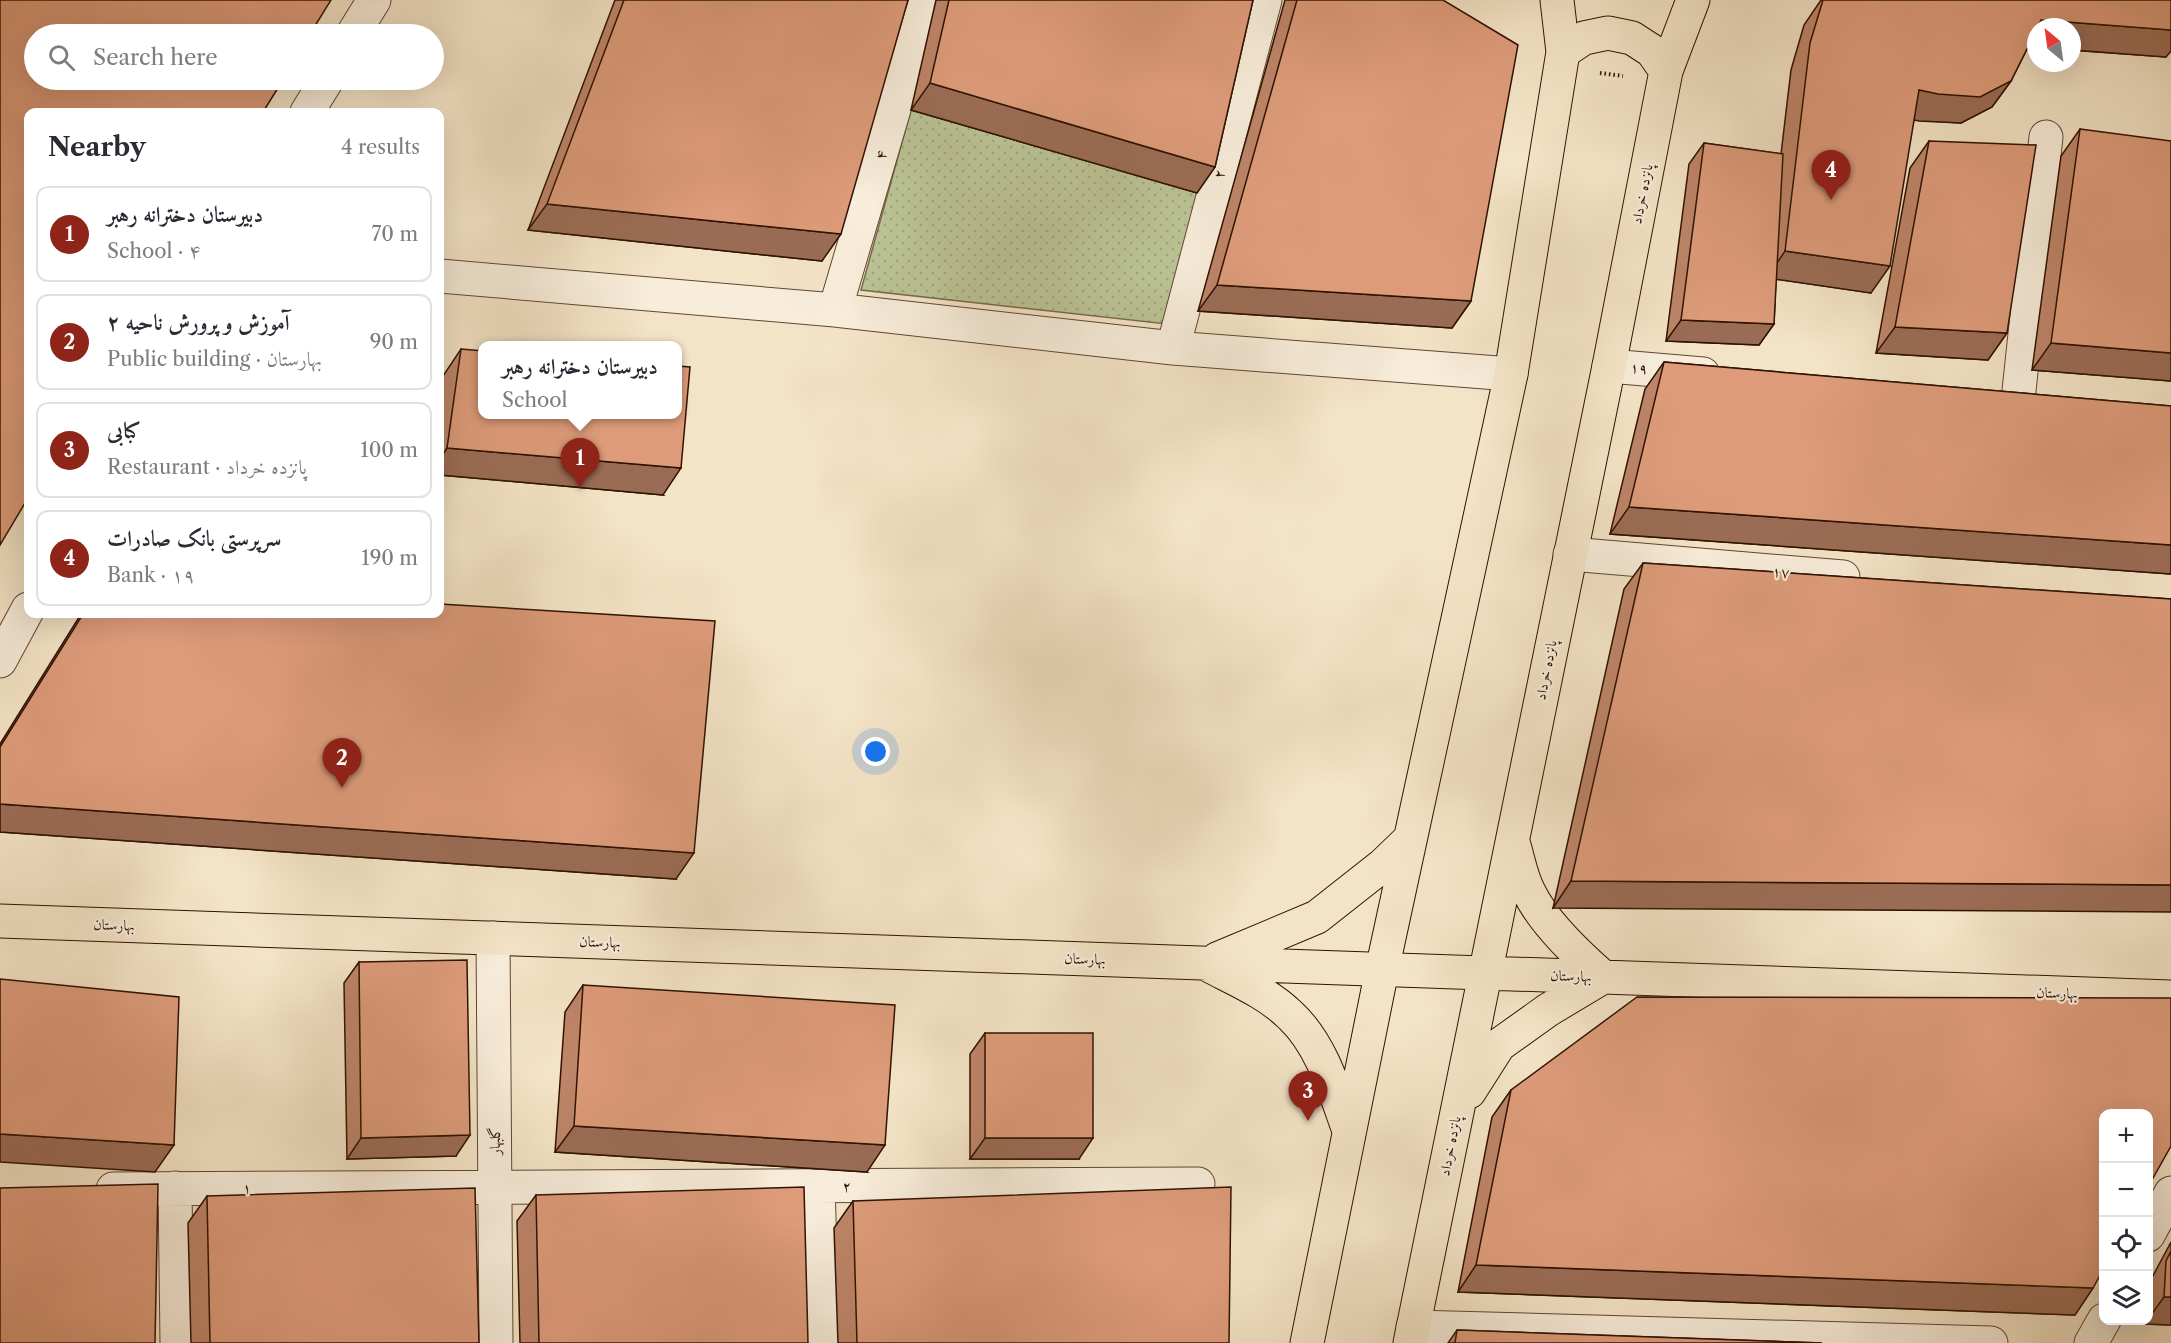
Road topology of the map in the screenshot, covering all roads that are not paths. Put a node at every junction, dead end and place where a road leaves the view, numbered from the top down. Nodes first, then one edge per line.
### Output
1 (374, 0) edge
2 (926, 0) edge
3 (1265, 0) edge
4 (1557, 0) edge
5 (1693, 0) edge
6 (359, 24) edge
7 (1562, 60) junction
8 (1665, 76) junction
9 (321, 90) edge
10 (310, 108) edge
11 (2046, 137) dead end
12 (444, 276) edge
13 (835, 310) junction
14 (1173, 348) junction
15 (1609, 366) junction
16 (1511, 375) junction
17 (1737, 377) edge
18 (2053, 403) edge
19 (1570, 554) junction
20 (1876, 580) edge
21 (24, 616) edge
22 (0, 660) edge
23 (1410, 839) junction
24 (1512, 840) junction
25 (0, 921) edge
26 (493, 939) junction
27 (1206, 963) junction
28 (1382, 970) junction
29 (1485, 973) junction
30 (1603, 977) junction
31 (2171, 997) edge
32 (1455, 1118) junction
33 (1349, 1131) junction
34 (1198, 1184) dead end
35 (818, 1186) junction
36 (495, 1187) junction
37 (176, 1188) junction
38 (82, 1189) edge
39 (2171, 1193) edge
40 (2153, 1226) edge
41 (2100, 1325) edge
42 (1411, 1335) edge
43 (177, 1343) edge
44 (496, 1343) edge
45 (823, 1343) edge
46 (1307, 1343) edge
47 (1991, 1343) edge
48 (2091, 1343) edge

1 - 6 street
2 - 13 street, ۴
3 - 14 street, ۲
4 - 7 main road
5 - 8 main road, پانزده خرداد
7 - 8 main road
7 - 16 main road
8 - 15 main road, پانزده خرداد
9 - 10 street
11 - 18 street
12 - 13 street
13 - 14 street
14 - 16 street
15 - 17 street, ۱۹
15 - 19 main road, پانزده خرداد
16 - 23 main road
19 - 20 street, ۱۷
19 - 24 main road, پانزده خرداد
21 - 22 street
23 - 27 main road
23 - 28 main road
24 - 29 main road, پانزده خرداد
24 - 30 main road
25 - 26 main road, بهارستان
26 - 27 main road, بهارستان
26 - 36 street, گلبهار
27 - 28 main road, بهارستان
27 - 33 main road
28 - 29 main road, بهارستان
28 - 33 main road
29 - 30 main road, بهارستان
29 - 32 main road, پانزده خرداد
30 - 31 main road, بهارستان
30 - 32 main road
32 - 42 main road, پانزده خرداد
33 - 46 main road
34 - 35 street, ۲
35 - 36 street, ۲
35 - 45 street
36 - 37 street, ۱
36 - 44 street, گلبهار
37 - 38 street, ۱
37 - 43 street
39 - 40 street
41 - 48 street
42 - 47 street

